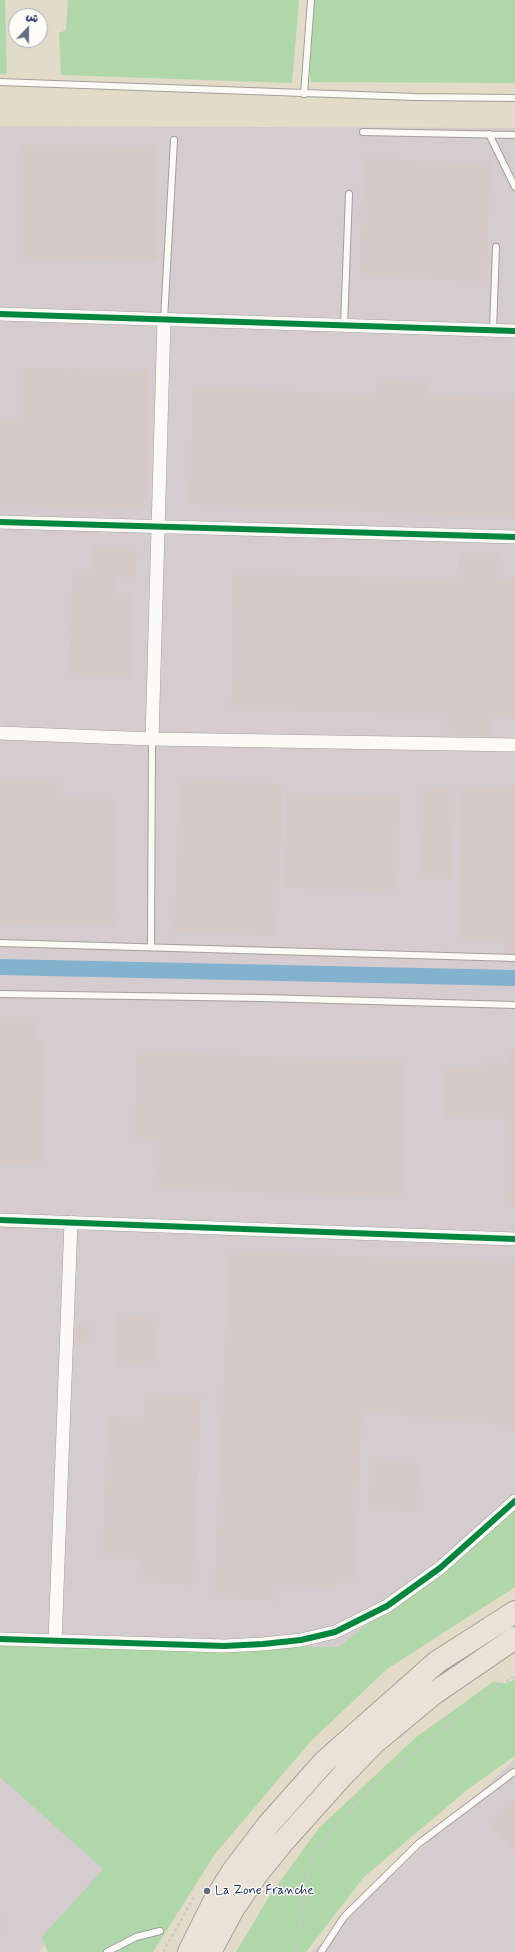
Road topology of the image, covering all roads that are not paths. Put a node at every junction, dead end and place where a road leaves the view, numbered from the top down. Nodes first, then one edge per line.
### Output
1 (311, 0) edge
2 (0, 82) edge
3 (304, 94) junction
4 (515, 98) edge
5 (363, 132) dead end
6 (489, 134) junction
7 (515, 135) edge
8 (174, 140) dead end
9 (515, 187) edge
10 (349, 194) dead end
11 (496, 247) dead end
12 (0, 314) edge
13 (164, 320) junction
14 (344, 326) junction
15 (494, 330) junction
16 (515, 331) edge
17 (0, 522) edge
18 (160, 526) junction
19 (515, 537) edge
20 (0, 733) edge
21 (152, 739) junction
22 (515, 745) edge
23 (0, 943) edge
24 (150, 946) junction
25 (515, 958) edge
26 (0, 994) edge
27 (515, 1005) edge
28 (0, 1220) edge
29 (72, 1222) junction
30 (515, 1239) edge
31 (515, 1501) edge
32 (515, 1612) edge
33 (515, 1638) edge
34 (0, 1639) edge
35 (55, 1641) junction
36 (514, 1772) edge
37 (160, 1930) dead end
38 (107, 1952) edge
39 (189, 1952) edge
40 (210, 1952) edge
41 (321, 1952) edge

1 - 3 lane
2 - 3 lane
3 - 4 lane
5 - 6 lane
6 - 7 lane
6 - 9 lane
8 - 13 lane
10 - 14 lane
11 - 15 lane
12 - 13 street
13 - 14 street
13 - 18 street
14 - 15 street
15 - 16 street
17 - 18 street
18 - 19 street
18 - 21 street
20 - 21 street
21 - 22 street
21 - 24 lane
23 - 24 lane
24 - 25 lane
26 - 27 lane
28 - 29 street
29 - 30 street
29 - 35 street
31 - 35 street
32 - 39 highway
33 - 40 highway
34 - 35 street
36 - 41 lane
37 - 38 lane

